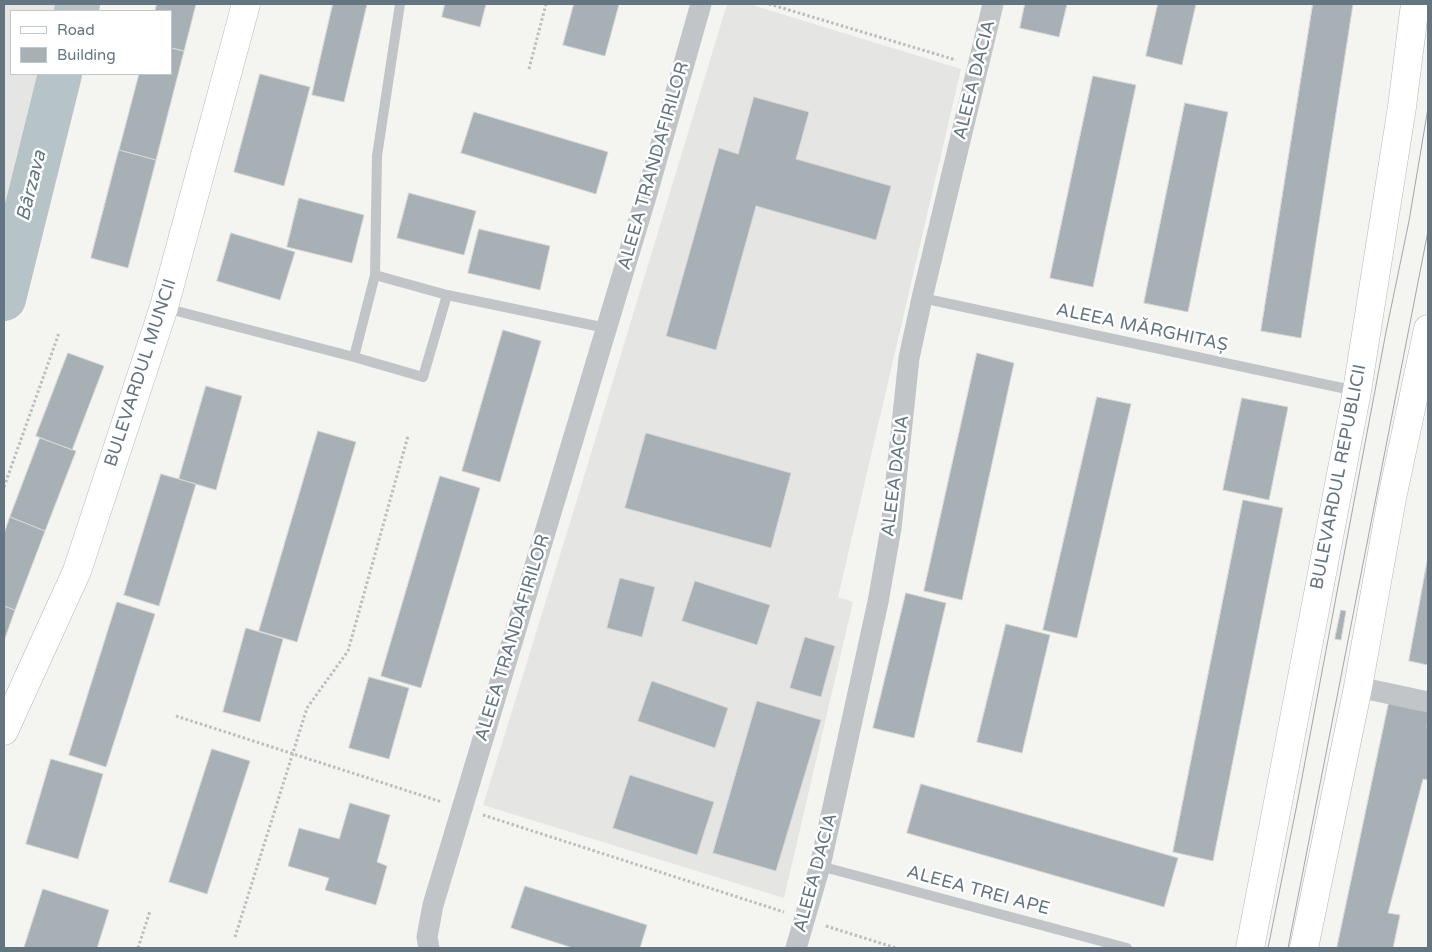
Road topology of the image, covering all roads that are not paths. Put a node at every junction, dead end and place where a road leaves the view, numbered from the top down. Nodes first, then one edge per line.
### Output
1 (246, 4) edge
2 (400, 4) edge
3 (701, 4) edge
4 (993, 4) edge
5 (1415, 4) edge
6 (375, 275) junction
7 (447, 295) junction
8 (922, 298) junction
9 (164, 308) junction
10 (606, 328) junction
11 (1428, 329) edge
12 (354, 357) junction
13 (1356, 391) junction
14 (1358, 687) junction
15 (1428, 702) edge
16 (4, 731) edge
17 (820, 866) junction
18 (429, 948) edge
19 (796, 948) edge
20 (1127, 948) edge
21 (1250, 948) edge
22 (1304, 948) edge

1 - 9 main road, BULEVARDUL MUNCII
2 - 6 lane
3 - 10 street, ALEEA TRANDAFIRILOR
4 - 8 street, ALEEA DACIA
5 - 13 main road, BULEVARDUL REPUBLICII
6 - 7 lane
6 - 12 lane
7 - 10 lane
7 - 12 lane
8 - 13 lane, ALEEA MĂRGHITAȘ
8 - 17 street, ALEEA DACIA
9 - 12 lane
9 - 16 main road, BULEVARDUL MUNCII
10 - 18 street, ALEEA TRANDAFIRILOR
11 - 14 main road
13 - 21 main road, BULEVARDUL REPUBLICII
14 - 15 street
14 - 22 main road
17 - 19 street, ALEEA DACIA
17 - 20 lane, ALEEA TREI APE

